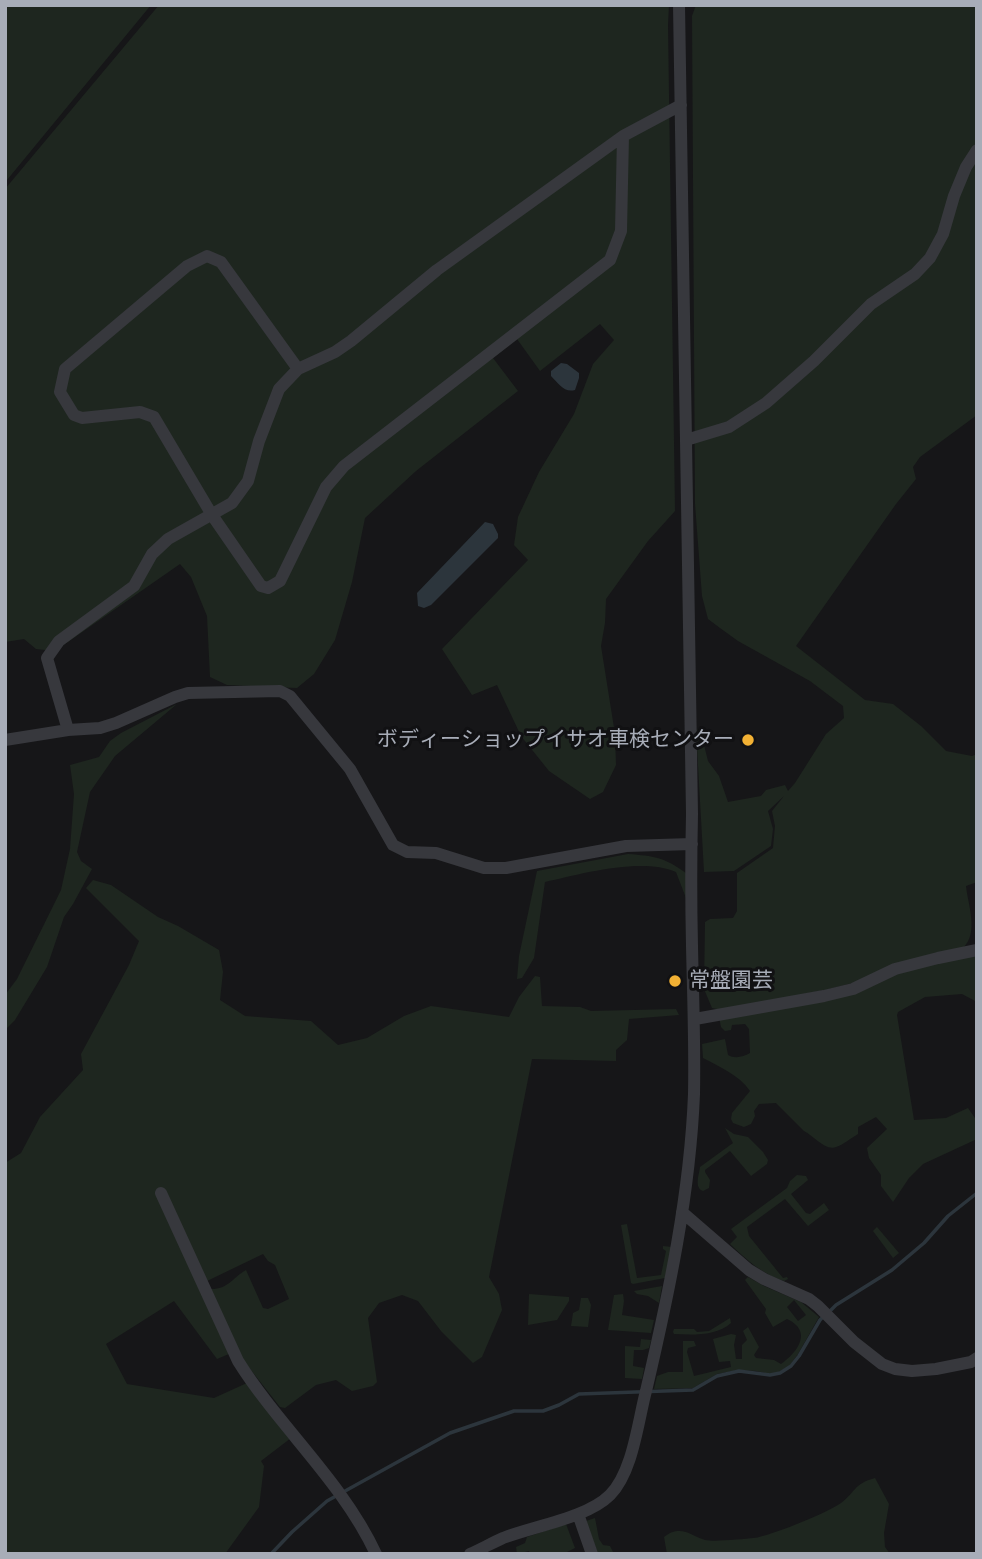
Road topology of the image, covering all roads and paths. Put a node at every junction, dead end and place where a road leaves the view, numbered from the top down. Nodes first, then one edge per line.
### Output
1 (679, 5) edge
2 (681, 105) junction
3 (623, 136) junction
4 (977, 150) edge
5 (298, 369) junction
6 (686, 440) junction
7 (212, 515) junction
8 (68, 730) junction
9 (5, 740) edge
10 (692, 844) junction
11 (977, 950) edge
12 (695, 1019) junction
13 (161, 1193) dead end
14 (682, 1212) junction
15 (977, 1358) edge
16 (578, 1514) junction
17 (376, 1554) edge
18 (470, 1554) edge
19 (592, 1554) edge

1 - 2 street
2 - 3 street
2 - 6 street
3 - 5 street
3 - 7 street
4 - 6 street
5 - 7 street
5 - 7 street
6 - 10 street
7 - 8 street
8 - 9 street
8 - 10 street
10 - 12 street
11 - 12 street
12 - 14 street
13 - 17 street
14 - 15 street
14 - 16 street
16 - 18 street
16 - 19 street

